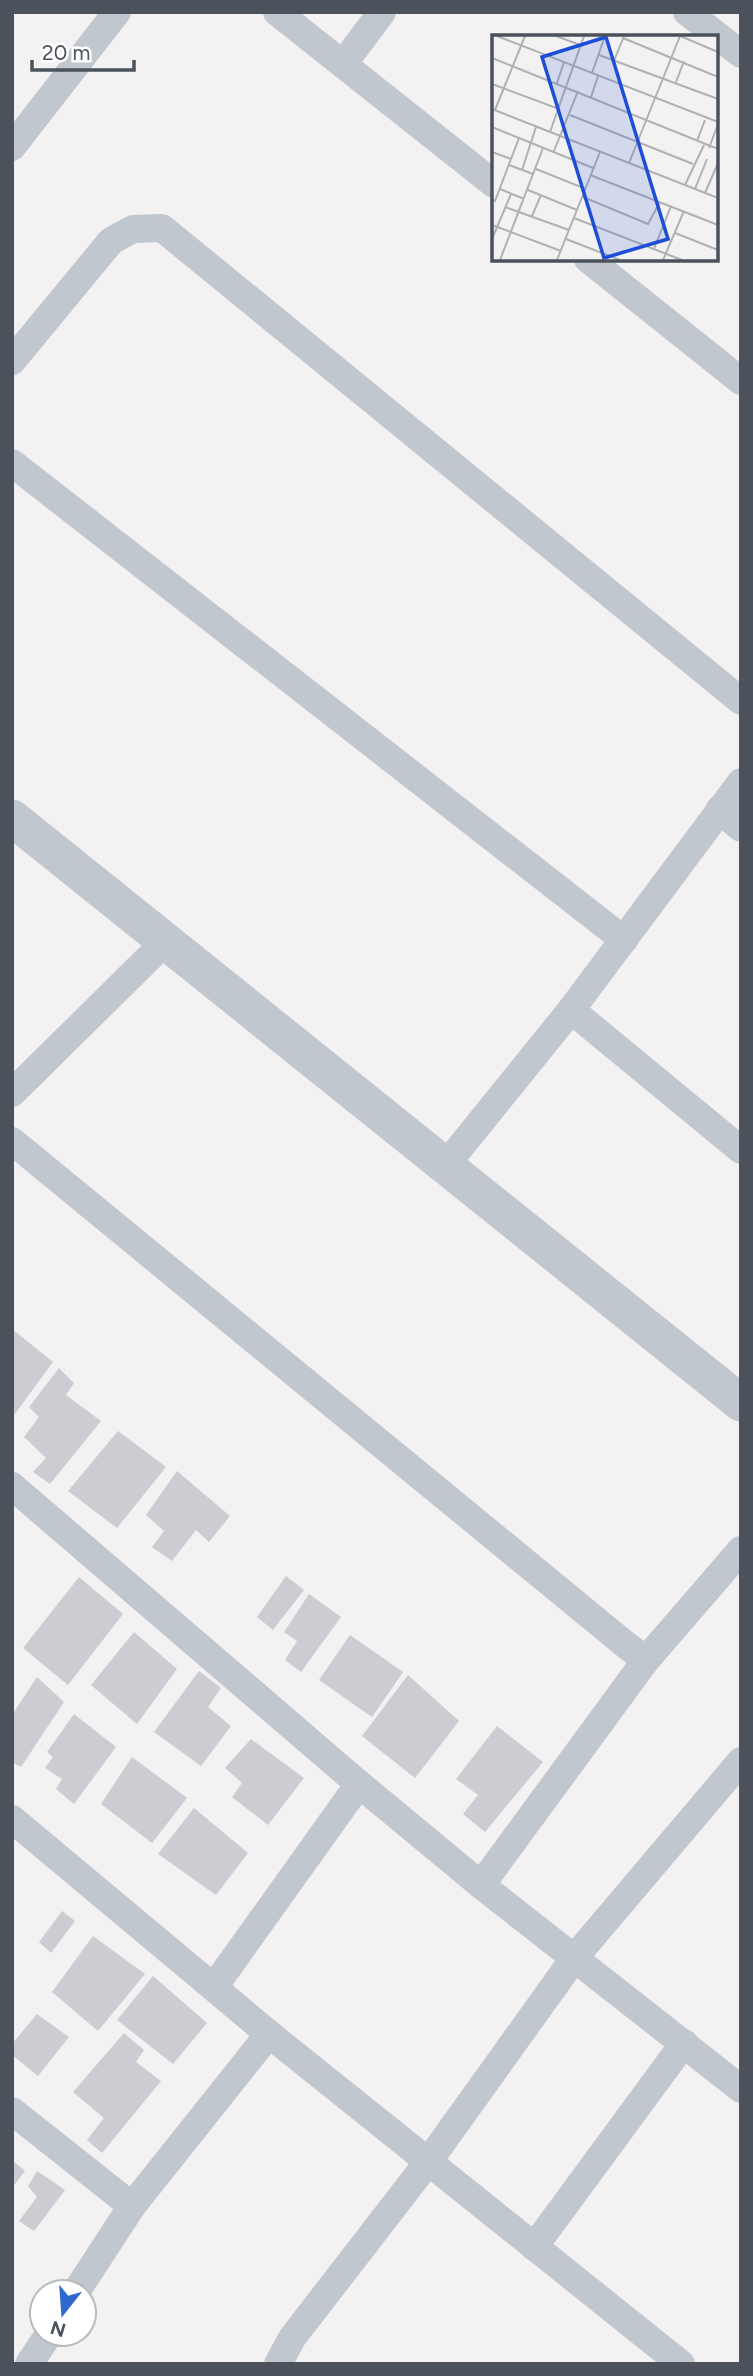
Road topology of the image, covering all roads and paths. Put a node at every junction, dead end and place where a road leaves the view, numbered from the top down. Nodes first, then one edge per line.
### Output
1 (117, 12) edge
2 (277, 12) edge
3 (382, 12) edge
4 (687, 12) edge
5 (717, 35) edge
6 (718, 36) edge
7 (741, 54) edge
8 (344, 64) junction
9 (12, 147) edge
10 (492, 182) edge
11 (591, 261) edge
12 (12, 361) edge
13 (741, 381) edge
14 (12, 463) edge
15 (741, 701) edge
16 (741, 782) edge
17 (12, 818) edge
18 (730, 819) edge
19 (624, 940) junction
20 (166, 941) junction
21 (571, 1010) junction
22 (12, 1093) edge
23 (12, 1141) edge
24 (741, 1150) edge
25 (445, 1166) junction
26 (741, 1403) edge
27 (12, 1486) edge
28 (741, 1550) edge
29 (646, 1660) junction
30 (741, 1761) edge
31 (359, 1784) junction
32 (12, 1819) edge
33 (481, 1885) junction
34 (575, 1957) junction
35 (214, 1987) junction
36 (270, 2034) junction
37 (684, 2043) junction
38 (741, 2088) edge
39 (12, 2111) edge
40 (428, 2162) junction
41 (132, 2206) junction
42 (534, 2247) junction
43 (85, 2278) edge
44 (40, 2348) edge
45 (280, 2363) edge
46 (29, 2364) edge
47 (681, 2364) edge

1 - 9 street
2 - 8 street
3 - 8 street
4 - 5 street
6 - 7 street
8 - 10 street
11 - 13 street
12 - 15 street
14 - 19 street
16 - 18 street
17 - 20 street
18 - 19 street
19 - 21 street
20 - 22 street
20 - 25 street
21 - 24 street
21 - 25 street
23 - 29 street
25 - 26 street
27 - 31 street
28 - 29 street
29 - 33 street
30 - 34 street
31 - 33 street
31 - 35 street
32 - 35 street
33 - 34 street
34 - 37 street
34 - 40 street
35 - 36 street
36 - 40 street
36 - 41 street
37 - 38 street
37 - 42 street
39 - 41 street
40 - 42 street
40 - 45 street
41 - 43 street
42 - 47 street
44 - 46 street

